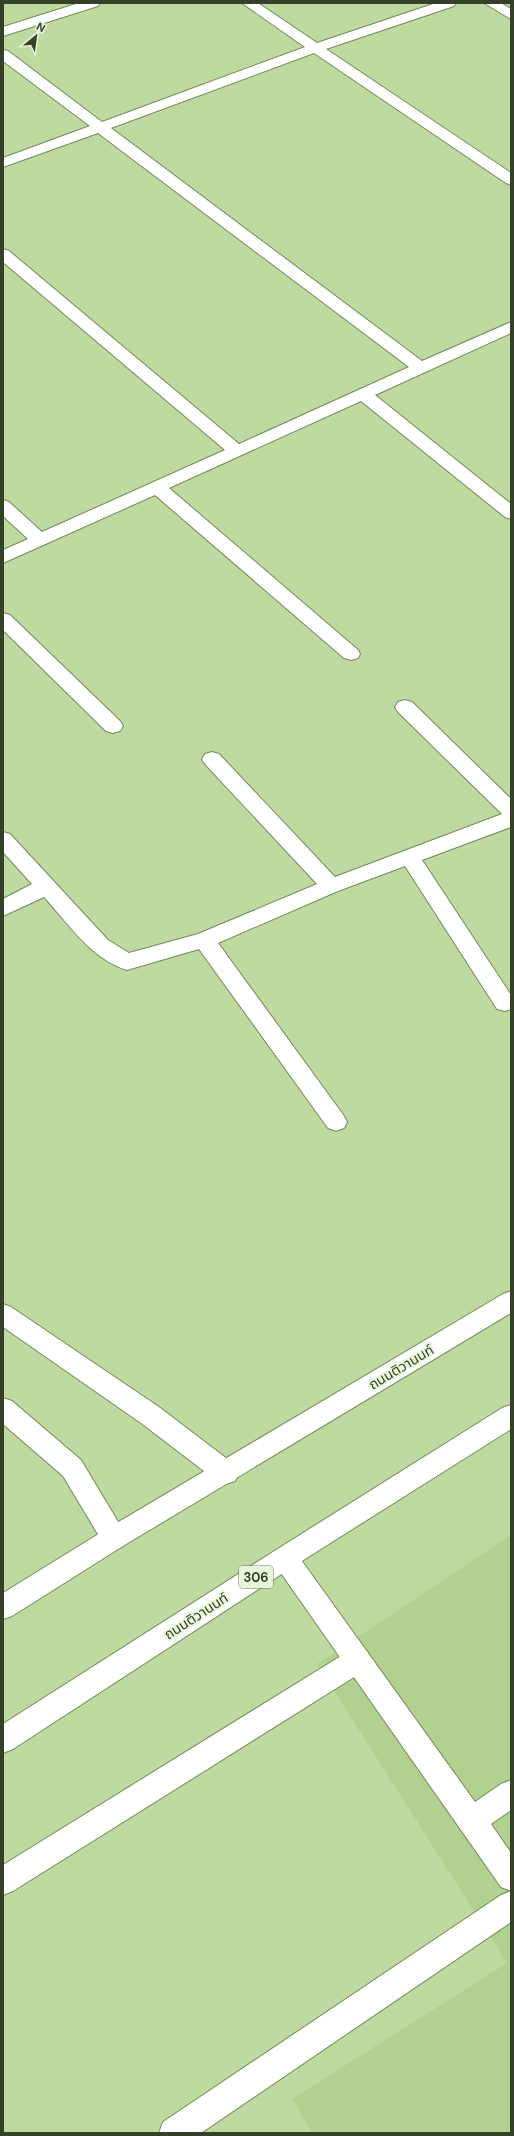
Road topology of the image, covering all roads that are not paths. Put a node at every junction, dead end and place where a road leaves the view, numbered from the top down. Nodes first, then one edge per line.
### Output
1 (93, 3) edge
2 (249, 3) edge
3 (449, 3) edge
4 (491, 3) edge
5 (511, 15) edge
6 (3, 32) edge
7 (315, 48) junction
8 (3, 54) edge
9 (98, 126) junction
10 (3, 163) edge
11 (511, 180) edge
12 (3, 254) edge
13 (511, 327) edge
14 (420, 368) junction
15 (363, 394) junction
16 (237, 451) junction
17 (157, 487) junction
18 (3, 506) edge
19 (511, 513) edge
20 (40, 540) junction
21 (3, 557) edge
22 (3, 619) edge
23 (352, 654) dead end
24 (405, 707) dead end
25 (114, 726) dead end
26 (212, 759) dead end
27 (511, 811) edge
28 (511, 819) edge
29 (3, 839) edge
30 (410, 857) junction
31 (331, 886) junction
32 (45, 887) junction
33 (3, 908) edge
34 (204, 940) junction
35 (505, 1003) dead end
36 (336, 1122) dead end
37 (511, 1301) edge
38 (3, 1314) edge
39 (3, 1409) edge
40 (511, 1416) edge
41 (226, 1473) junction
42 (114, 1538) junction
43 (284, 1558) junction
44 (3, 1607) edge
45 (358, 1660) junction
46 (3, 1740) edge
47 (511, 1794) edge
48 (471, 1821) junction
49 (511, 1877) edge
50 (3, 1881) edge
51 (511, 1905) edge
52 (174, 2133) edge

1 - 6 street
2 - 7 street
3 - 7 street
4 - 5 street
7 - 9 street
7 - 11 street
8 - 9 street
9 - 10 street
9 - 14 street
12 - 16 street
13 - 14 street
14 - 15 street
15 - 16 street
15 - 19 street
16 - 17 street
17 - 20 street
17 - 23 street
18 - 20 street
20 - 21 street
22 - 25 street
24 - 27 street
26 - 31 street
28 - 30 street
29 - 32 street
30 - 31 street
30 - 35 street
31 - 34 street
32 - 33 street
32 - 34 street
34 - 36 street
37 - 41 street, ถนนติวานนท์
38 - 41 street
39 - 42 street
40 - 43 street, ถนนติวานนท์ / 306
41 - 42 street, ถนนติวานนท์
42 - 44 street, ถนนติวานนท์
43 - 45 street
43 - 46 street, ถนนติวานนท์ / 306
45 - 48 street
45 - 50 street
47 - 48 street
48 - 49 street
51 - 52 street

